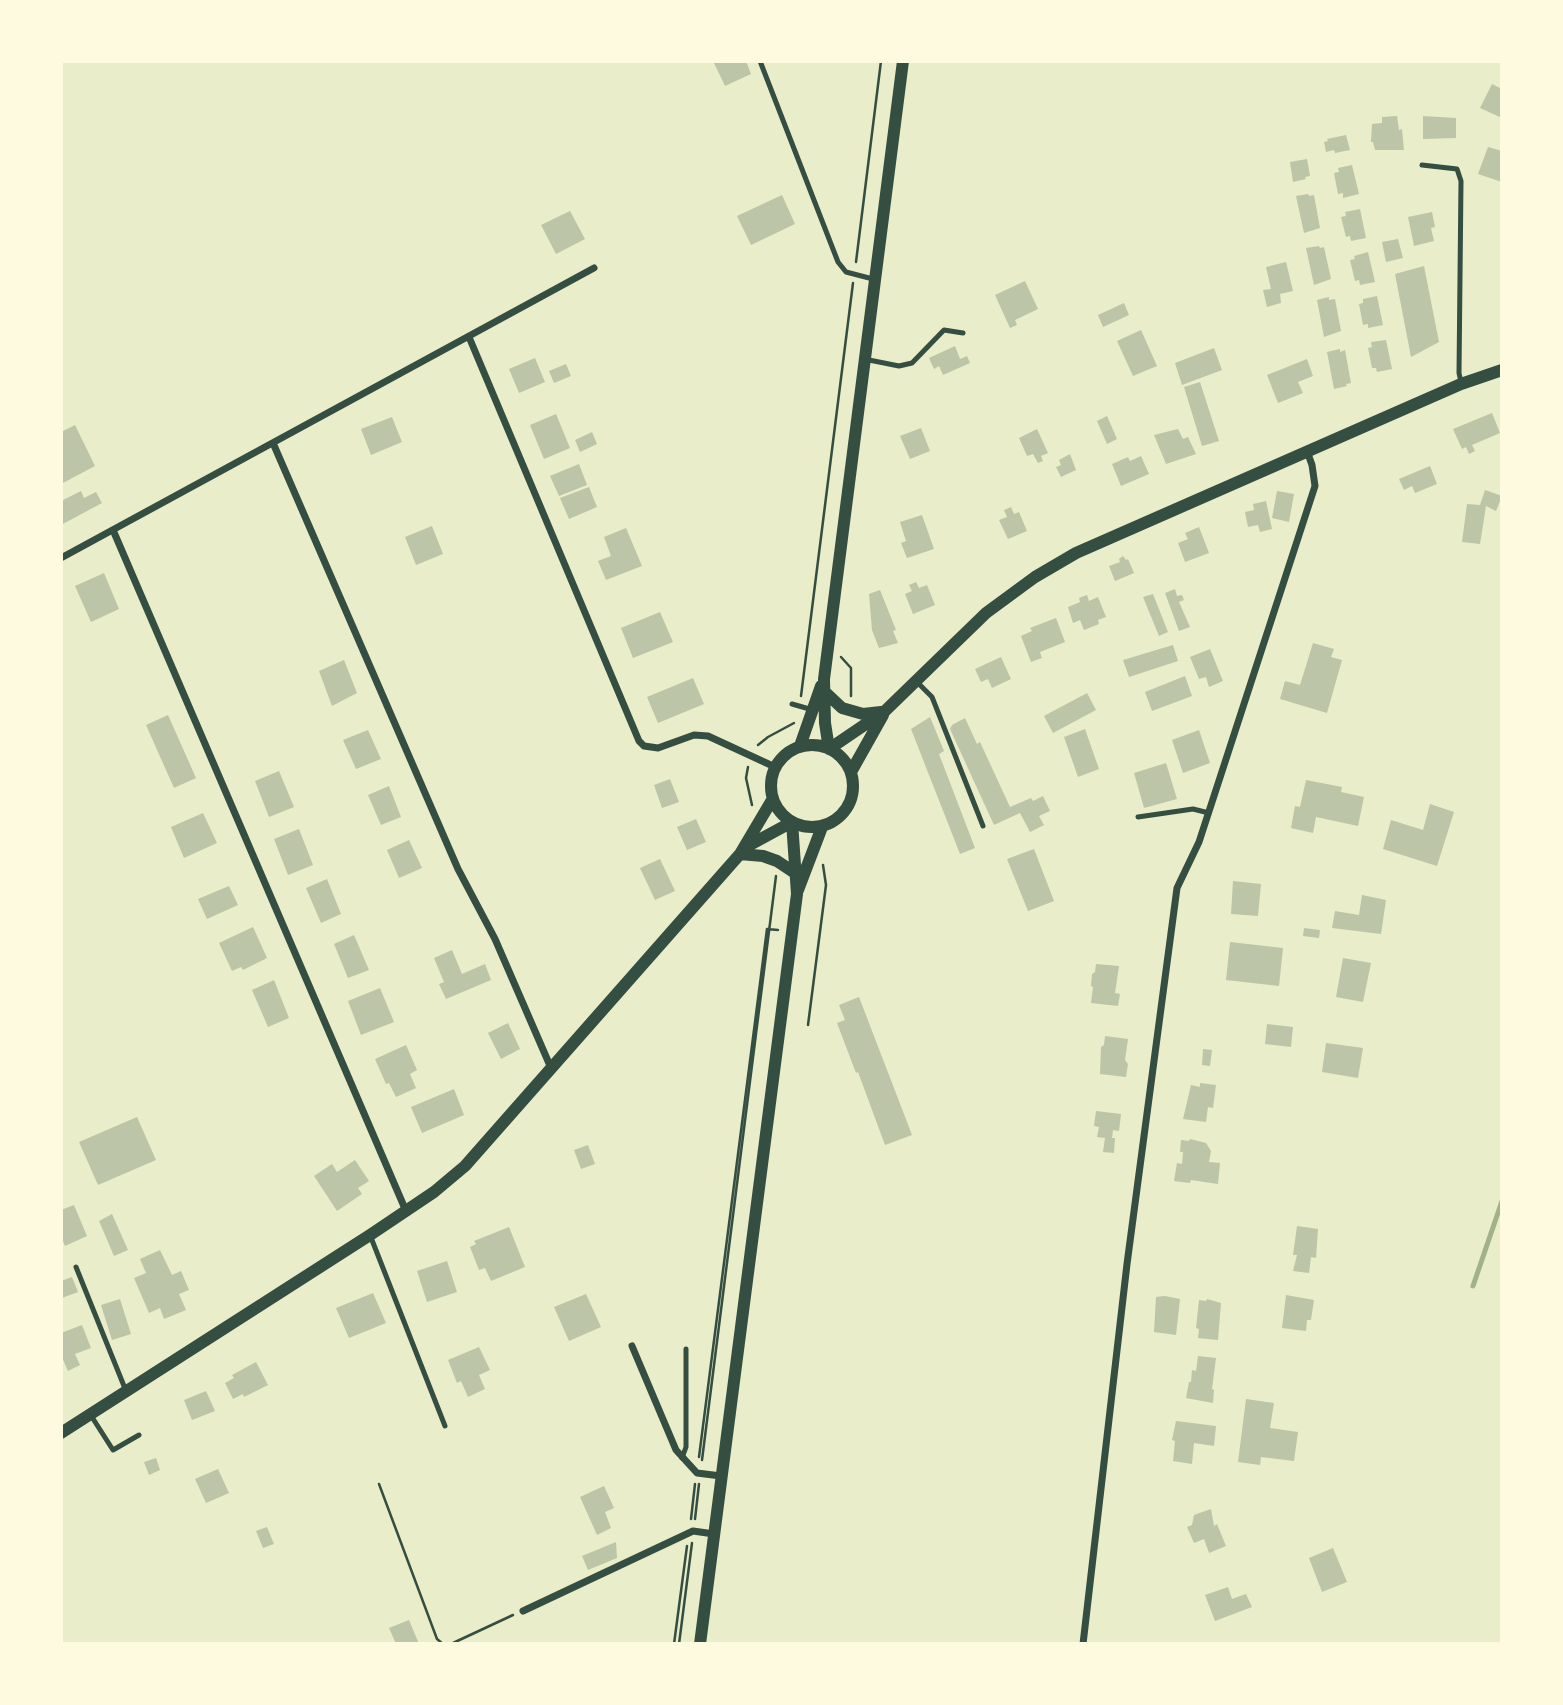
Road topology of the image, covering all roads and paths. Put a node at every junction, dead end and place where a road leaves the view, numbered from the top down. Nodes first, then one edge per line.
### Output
1 (760, 61) edge
2 (881, 61) edge
3 (903, 61) edge
4 (1422, 165) dead end
5 (594, 268) dead end
6 (854, 275) junction
7 (875, 279) junction
8 (963, 334) dead end
9 (469, 337) junction
10 (864, 359) junction
11 (1502, 370) edge
12 (1461, 384) junction
13 (274, 443) junction
14 (1307, 451) junction
15 (113, 530) junction
16 (61, 558) edge
17 (837, 653) dead end
18 (915, 681) junction
19 (824, 685) junction
20 (852, 702) dead end
21 (796, 705) junction
22 (813, 710) junction
23 (885, 711) junction
24 (800, 746) junction
25 (829, 748) junction
26 (755, 749) dead end
27 (748, 765) dead end
28 (775, 767) junction
29 (851, 772) junction
30 (772, 800) junction
31 (752, 806) dead end
32 (1209, 813) junction
33 (1138, 817) dead end
34 (792, 822) junction
35 (983, 826) dead end
36 (822, 827) junction
37 (743, 851) junction
38 (818, 859) dead end
39 (777, 871) dead end
40 (795, 873) junction
41 (797, 894) junction
42 (771, 929) junction
43 (782, 931) dead end
44 (808, 1025) dead end
45 (551, 1069) junction
46 (405, 1211) junction
47 (370, 1235) junction
48 (76, 1267) dead end
49 (632, 1346) dead end
50 (686, 1349) dead end
51 (127, 1391) junction
52 (90, 1414) junction
53 (445, 1426) dead end
54 (61, 1433) edge
55 (139, 1435) dead end
56 (682, 1458) junction
57 (698, 1473) junction
58 (722, 1476) junction
59 (379, 1484) dead end
60 (691, 1532) junction
61 (714, 1534) junction
62 (523, 1611) joint
63 (444, 1644) edge
64 (677, 1644) edge
65 (700, 1644) edge
66 (1083, 1644) edge

1 - 6 lane
2 - 6 path
3 - 7 street
4 - 12 lane
5 - 9 street
6 - 7 lane
6 - 21 path
7 - 10 street
8 - 10 lane
9 - 13 street
9 - 28 street
10 - 19 street
11 - 12 street
12 - 14 street
13 - 15 street
13 - 45 street
14 - 18 street
14 - 32 street
15 - 16 street
15 - 46 street
17 - 20 path
18 - 23 street
18 - 35 lane
19 - 22 street
19 - 23 street
19 - 25 street
21 - 22 lane
21 - 26 path
22 - 24 street
23 - 25 street
23 - 29 street
24 - 25 street
24 - 28 street
25 - 29 street
27 - 31 path
28 - 30 street
29 - 36 street
30 - 34 street
30 - 37 street
32 - 33 lane
32 - 66 street
34 - 36 street
34 - 37 street
34 - 40 street
36 - 41 street
37 - 40 street
37 - 45 street
38 - 44 path
39 - 42 path
40 - 41 street
41 - 58 street
42 - 43 path
42 - 57 path
45 - 46 street
46 - 47 street
47 - 51 street
47 - 53 lane
48 - 51 lane
49 - 56 street
50 - 56 lane
51 - 52 street
52 - 54 street
52 - 55 lane
56 - 57 street
57 - 58 street
57 - 60 path
58 - 61 street
59 - 63 path
60 - 61 street
60 - 62 street
60 - 64 path
61 - 65 street
62 - 63 path

